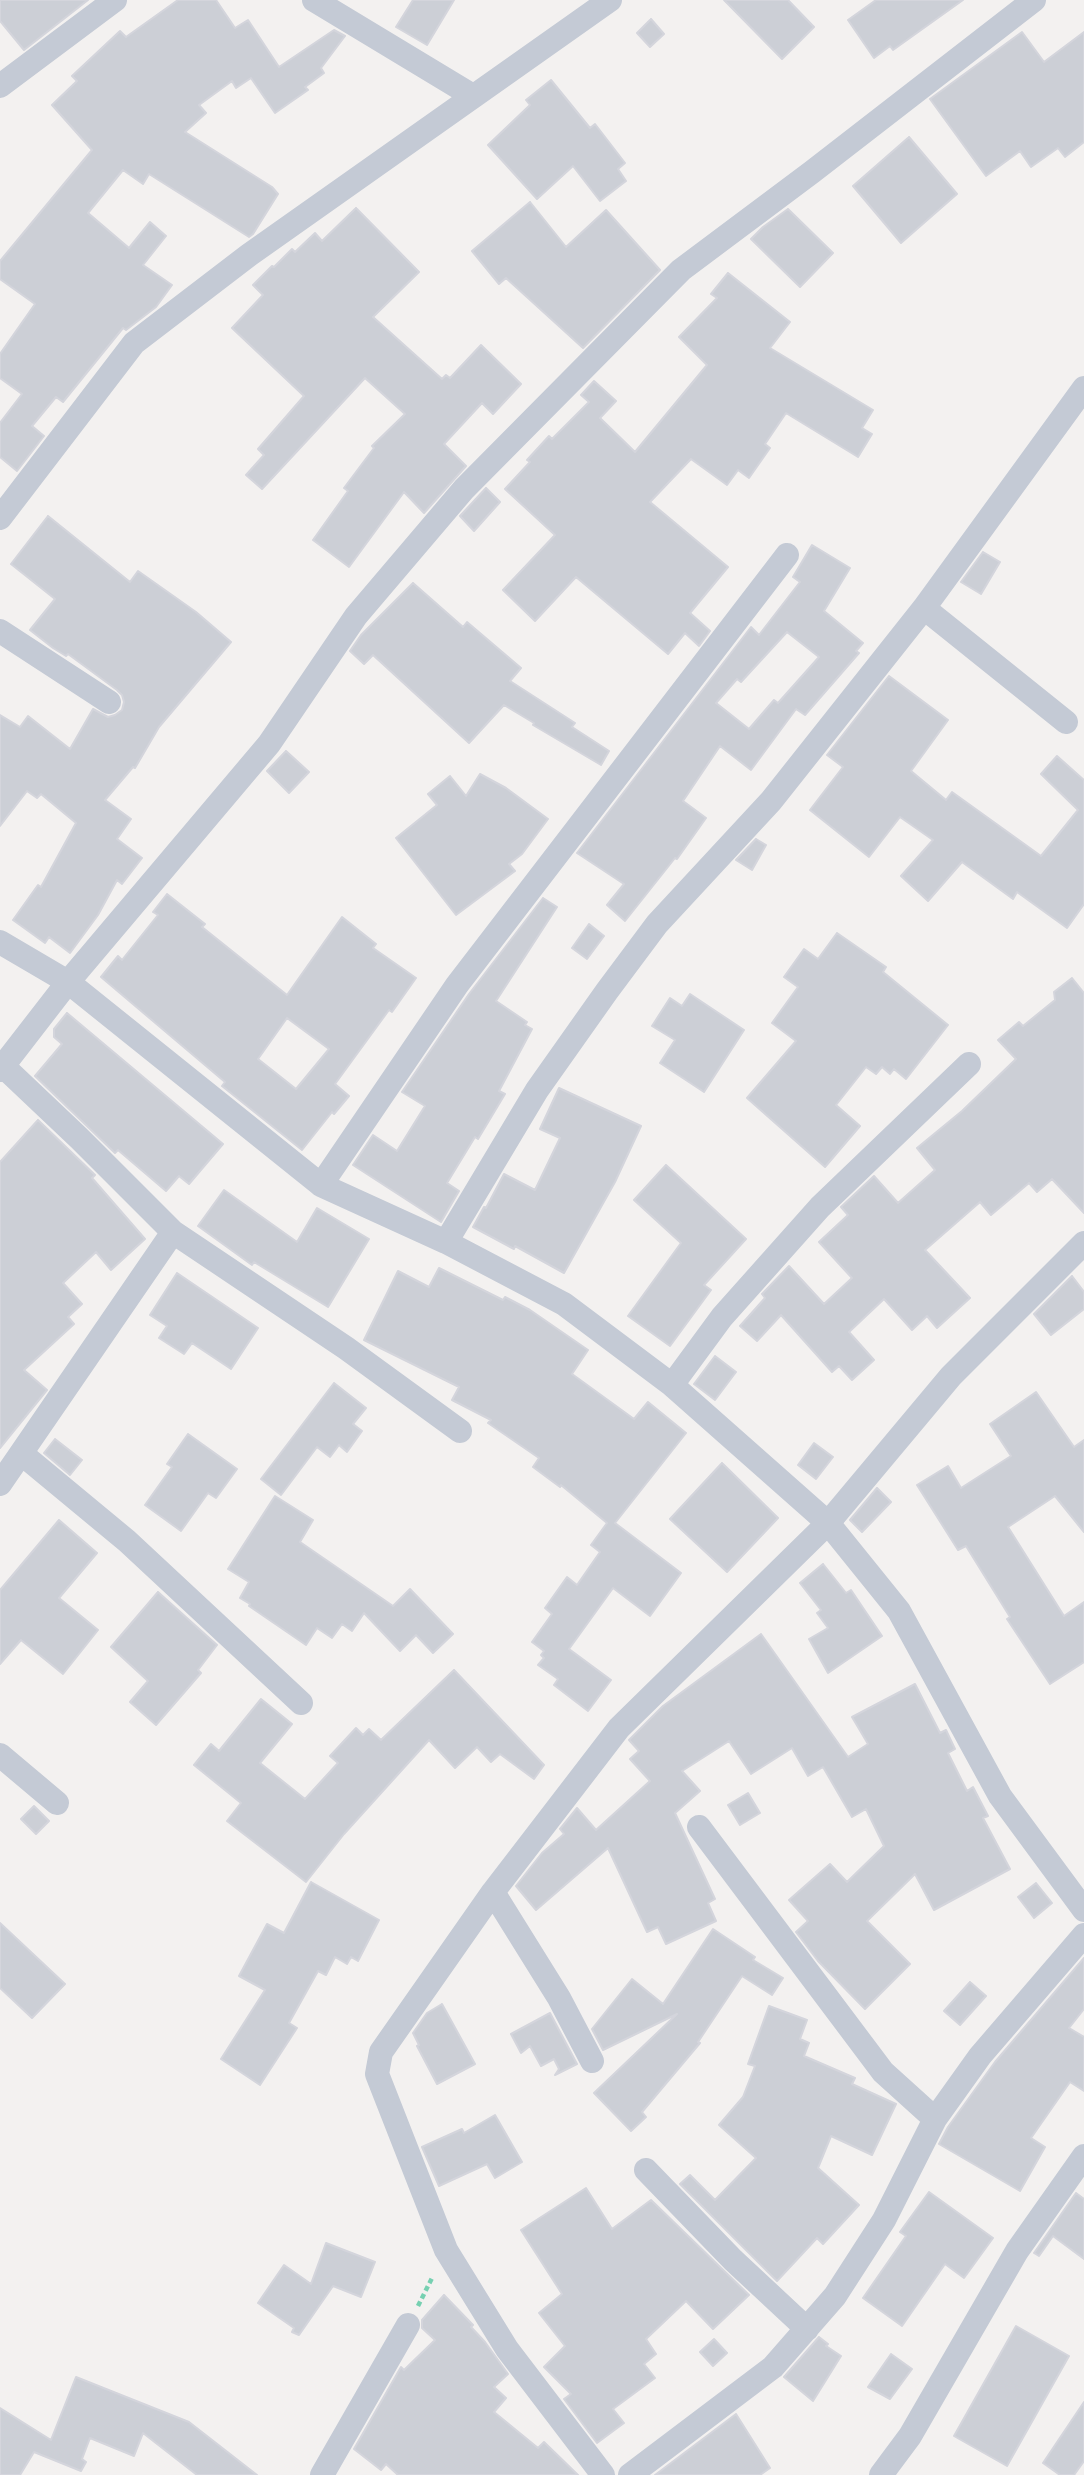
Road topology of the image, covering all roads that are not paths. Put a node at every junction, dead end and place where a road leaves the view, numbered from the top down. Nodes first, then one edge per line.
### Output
1 (114, 0) edge
2 (314, 0) edge
3 (610, 0) edge
4 (1034, 0) edge
5 (0, 86) edge
6 (473, 96) junction
7 (1084, 388) edge
8 (0, 518) edge
9 (787, 555) dead end
10 (923, 608) junction
11 (0, 631) edge
12 (109, 702) dead end
13 (1066, 722) dead end
14 (0, 942) edge
15 (68, 982) junction
16 (969, 1064) dead end
17 (1, 1068) edge
18 (321, 1185) junction
19 (173, 1232) junction
20 (446, 1242) junction
21 (1084, 1243) edge
22 (672, 1385) junction
23 (460, 1431) dead end
24 (22, 1454) junction
25 (0, 1484) edge
26 (828, 1523) junction
27 (301, 1703) dead end
28 (0, 1755) edge
29 (57, 1803) dead end
30 (699, 1828) dead end
31 (493, 1892) junction
32 (1084, 1910) edge
33 (1084, 1935) edge
34 (592, 2061) dead end
35 (935, 2119) junction
36 (1084, 2156) edge
37 (646, 2169) dead end
38 (408, 2325) road end
39 (807, 2329) junction
40 (321, 2475) edge
41 (603, 2475) edge
42 (630, 2475) edge
43 (881, 2475) edge

1 - 5 street
2 - 6 street
3 - 6 street
4 - 15 street
6 - 8 street
7 - 10 street
9 - 18 street
10 - 13 street
10 - 20 street
11 - 12 street
14 - 15 street
15 - 17 street
15 - 18 street
16 - 22 street
17 - 19 street
18 - 20 street
19 - 23 street
19 - 24 street
20 - 22 street
21 - 26 street
22 - 26 street
24 - 25 street
24 - 27 street
26 - 31 street
26 - 32 street
28 - 29 street
30 - 35 street
31 - 34 street
31 - 41 street
33 - 35 street
35 - 39 street
36 - 43 street
37 - 39 street
38 - 40 street
39 - 42 street

